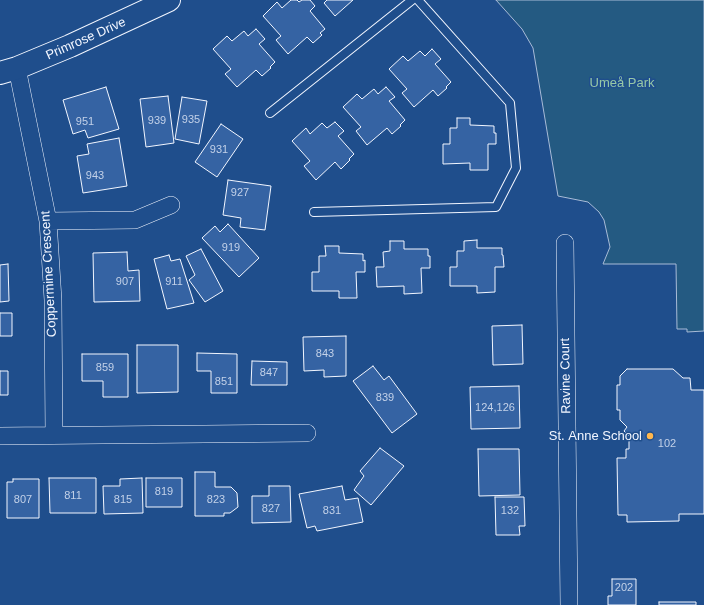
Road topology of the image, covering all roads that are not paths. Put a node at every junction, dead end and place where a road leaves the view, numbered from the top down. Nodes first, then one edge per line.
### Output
1 (170, 0) edge
2 (412, 0) edge
3 (418, 0) edge
4 (9, 70) edge
5 (270, 113) dead end
6 (171, 205) dead end
7 (314, 212) dead end
8 (48, 221) junction
9 (565, 243) dead end
10 (307, 433) dead end
11 (54, 435) junction
12 (0, 436) edge
13 (569, 605) edge

1 - 4 street, Primrose Drive
2 - 5 lane
3 - 7 lane
4 - 8 street, Coppermine Crescent
6 - 8 street
8 - 11 street, Coppermine Crescent
9 - 13 street, Ravine Court
10 - 11 street
11 - 12 street

